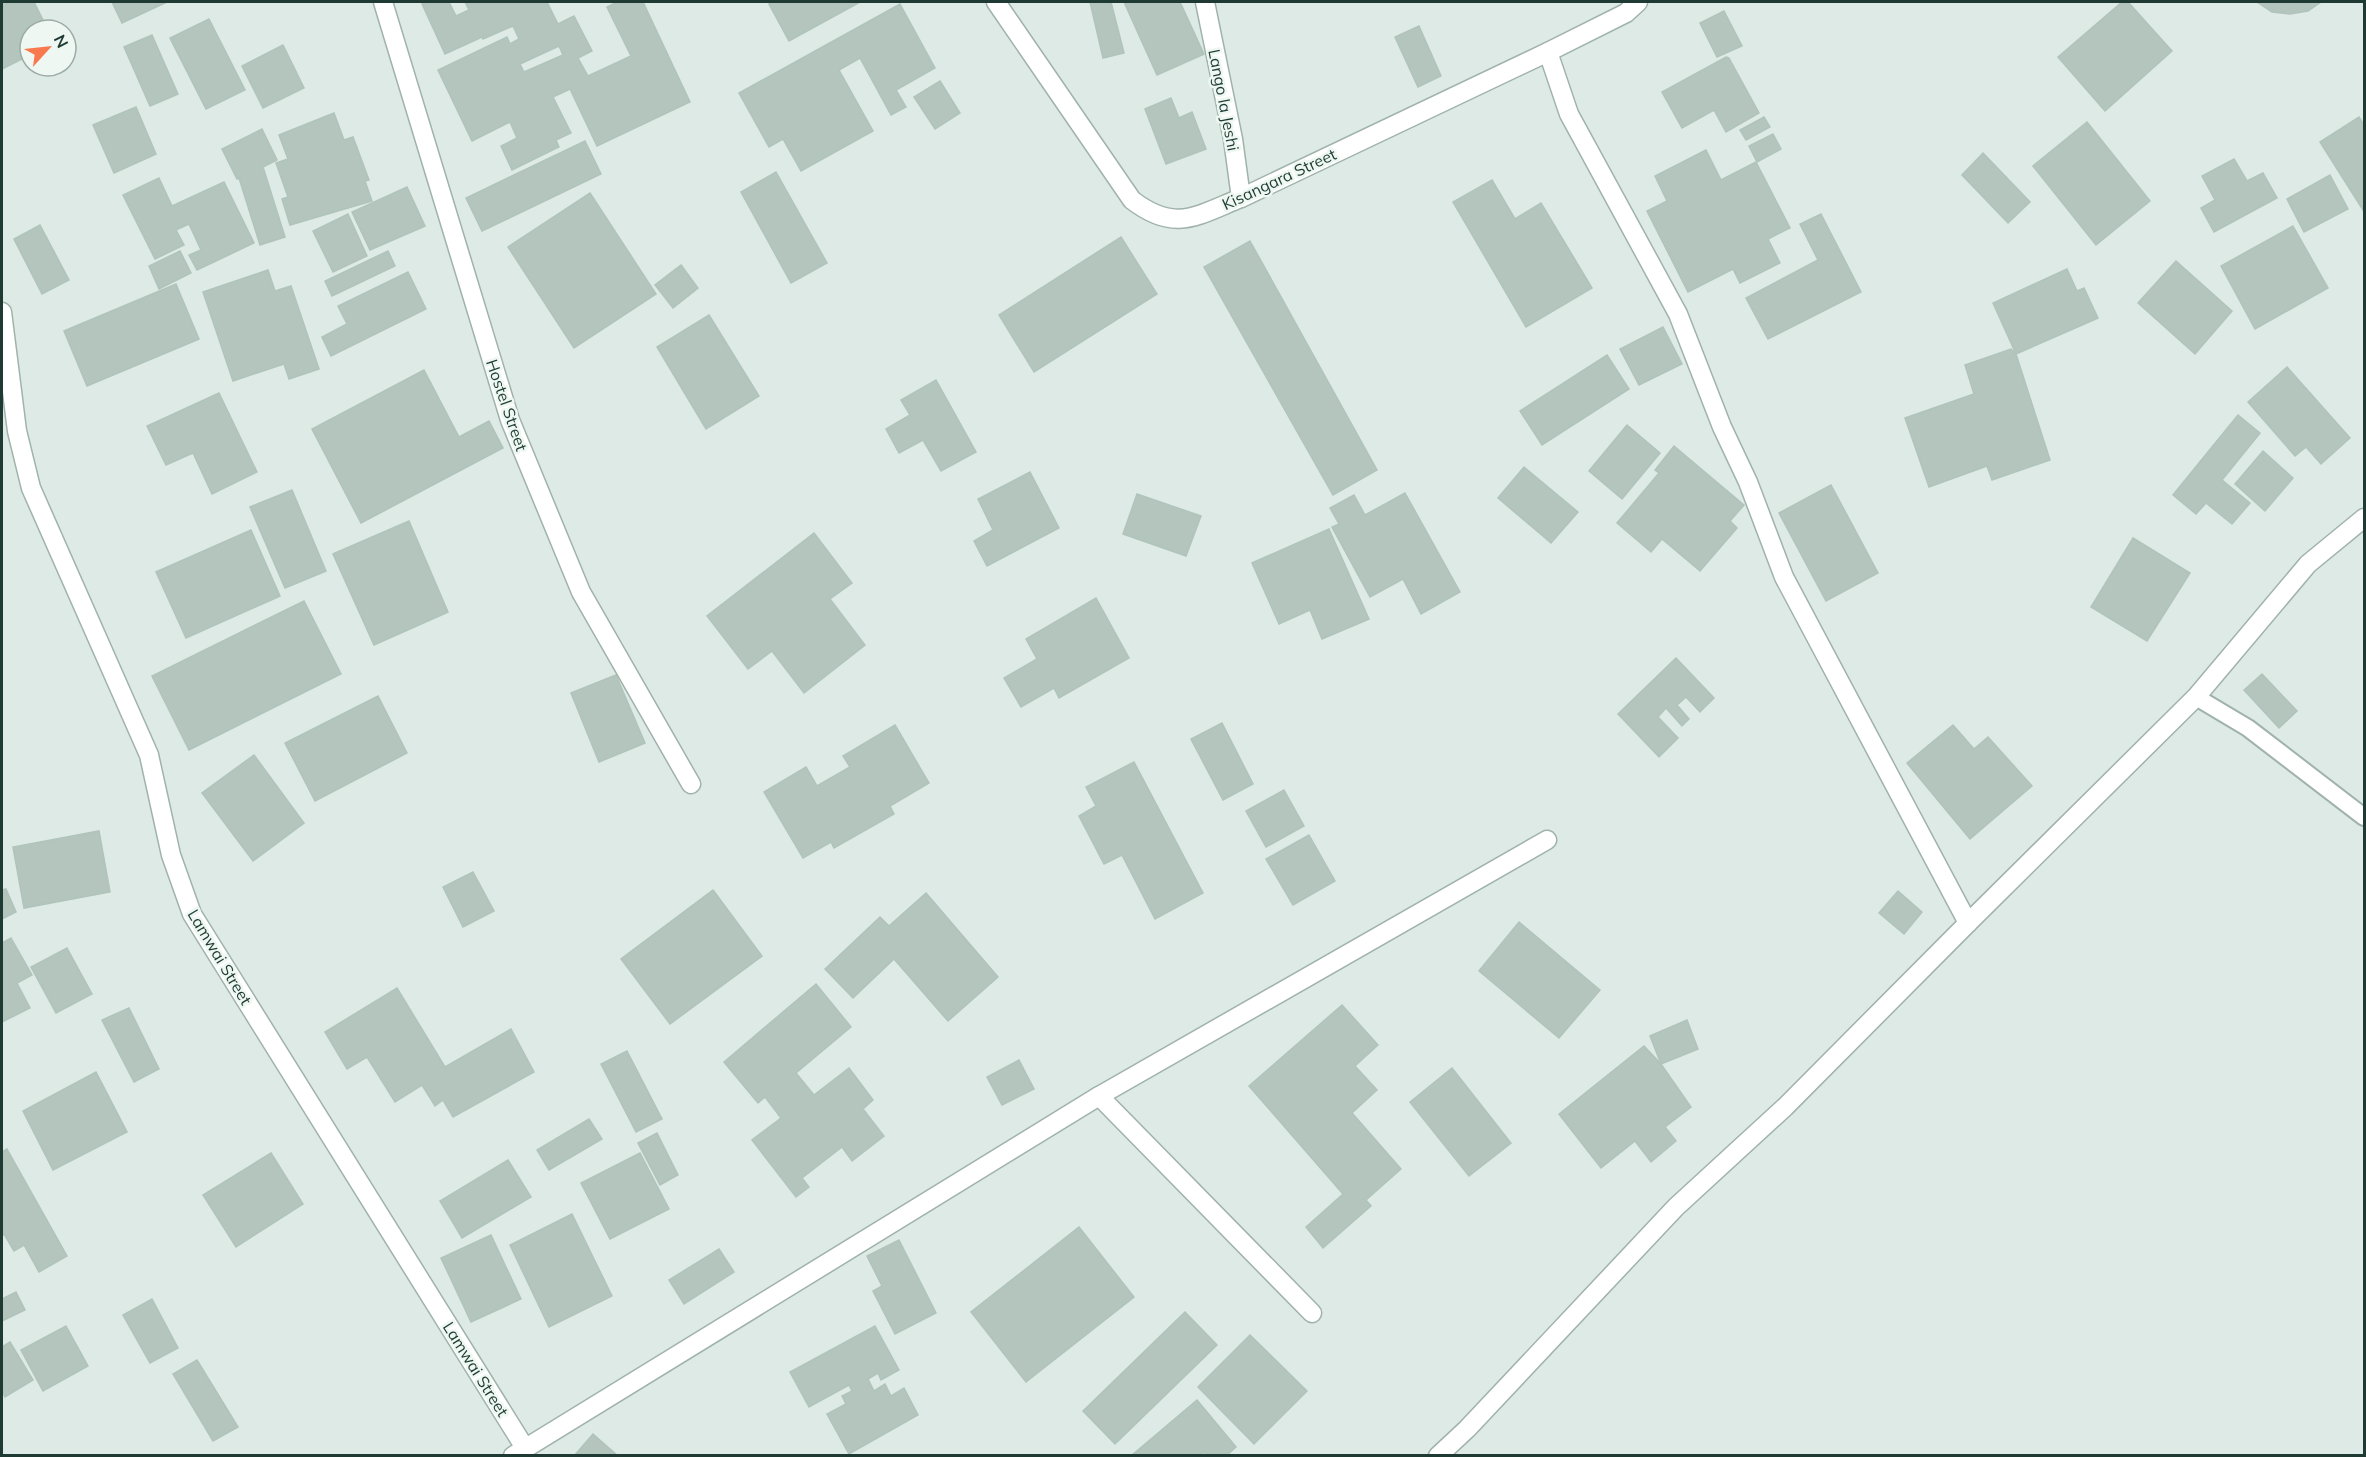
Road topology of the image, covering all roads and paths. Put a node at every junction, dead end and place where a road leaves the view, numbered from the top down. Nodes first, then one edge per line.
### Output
1 (383, 2) edge
2 (996, 2) edge
3 (1205, 2) edge
4 (1638, 2) edge
5 (1548, 52) junction
6 (1241, 198) junction
7 (2, 312) edge
8 (2364, 518) edge
9 (2196, 697) junction
10 (691, 784) dead end
11 (2364, 817) edge
12 (1547, 840) dead end
13 (1968, 922) junction
14 (1099, 1096) junction
15 (1312, 1313) dead end
16 (519, 1452) edge
17 (1438, 1455) edge

1 - 10 street, Hostel Street
2 - 6 street, Kisangara Street
3 - 6 street, Lango la Jeshi
4 - 5 street, Kisangara Street
5 - 6 street, Kisangara Street
5 - 13 street
7 - 16 street, Lamwai Street
8 - 9 street
9 - 11 lane
9 - 13 street
12 - 14 street
13 - 17 street
14 - 15 street
14 - 16 street

